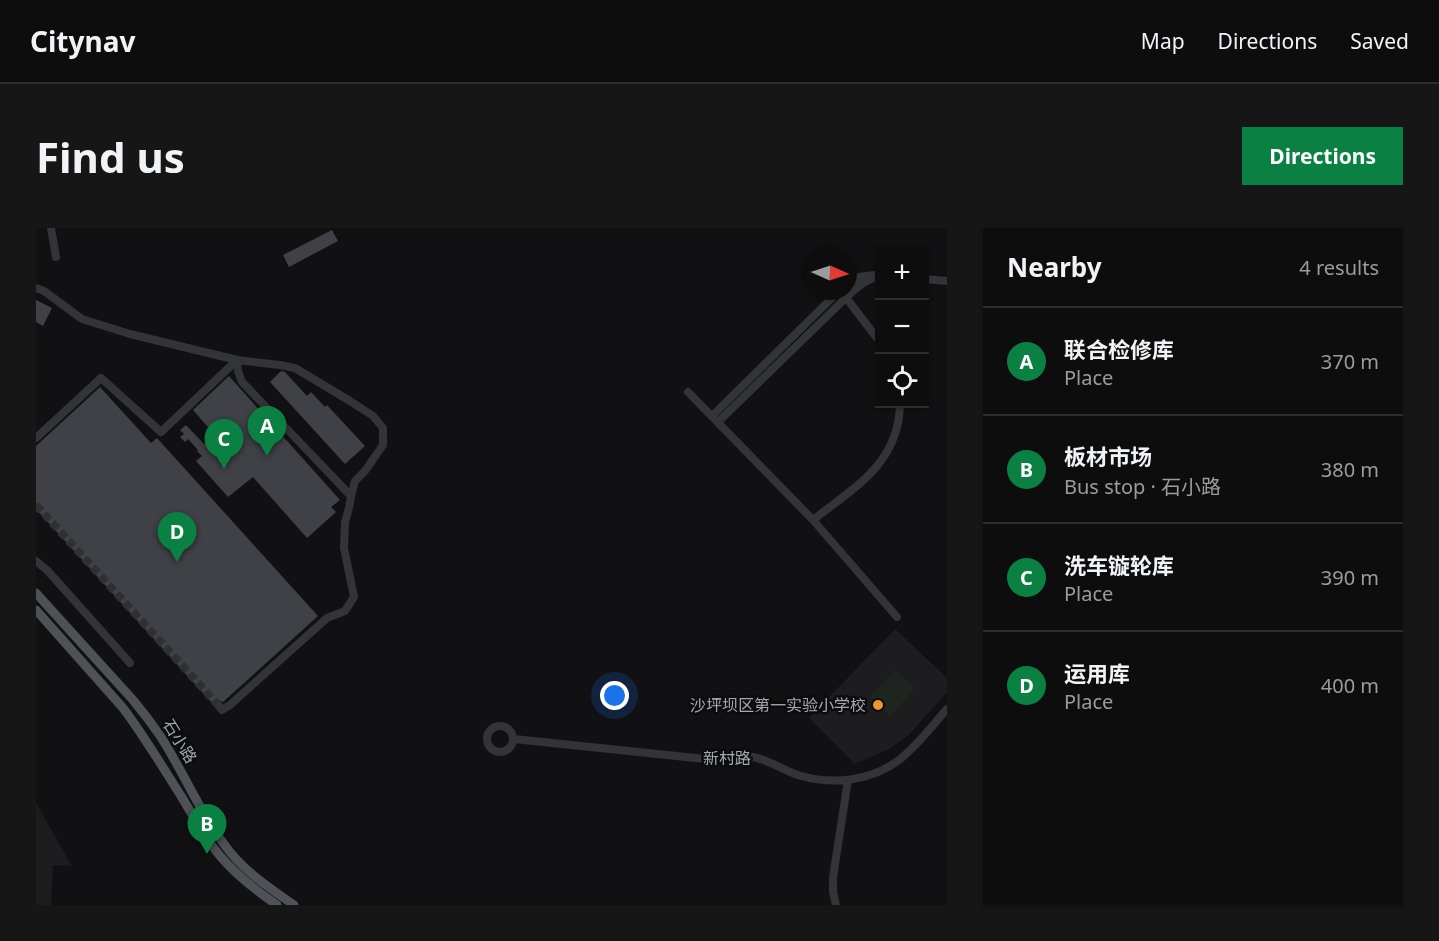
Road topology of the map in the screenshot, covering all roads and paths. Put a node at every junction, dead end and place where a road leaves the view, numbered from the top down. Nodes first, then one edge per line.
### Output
1 (51, 228) edge
2 (56, 257) dead end
3 (875, 275) edge
4 (875, 277) edge
5 (857, 278) edge
6 (929, 280) edge
7 (947, 282) edge
8 (857, 286) edge
9 (36, 288) edge
10 (836, 300) edge
11 (848, 300) edge
12 (875, 337) edge
13 (237, 360) junction
14 (688, 392) dead end
15 (900, 408) edge
16 (715, 419) junction
17 (36, 438) edge
18 (351, 496) junction
19 (813, 520) junction
20 (36, 561) edge
21 (36, 593) edge
22 (36, 610) edge
23 (897, 616) dead end
24 (130, 663) dead end
25 (219, 706) dead end
26 (947, 709) edge
27 (514, 739) dead end
28 (848, 780) junction
29 (277, 905) edge
30 (294, 905) edge
31 (836, 905) edge

1 - 2 street
3 - 5 street
4 - 8 street
6 - 7 street
9 - 13 street
10 - 16 street
11 - 12 street
13 - 17 street
13 - 18 street
13 - 18 street
14 - 16 street
15 - 19 street
16 - 19 street
18 - 25 street
19 - 23 street
20 - 24 street
21 - 30 main road, 石小路
22 - 29 main road, 石小路
26 - 28 street, 新村路
27 - 28 street, 新村路
28 - 31 street

